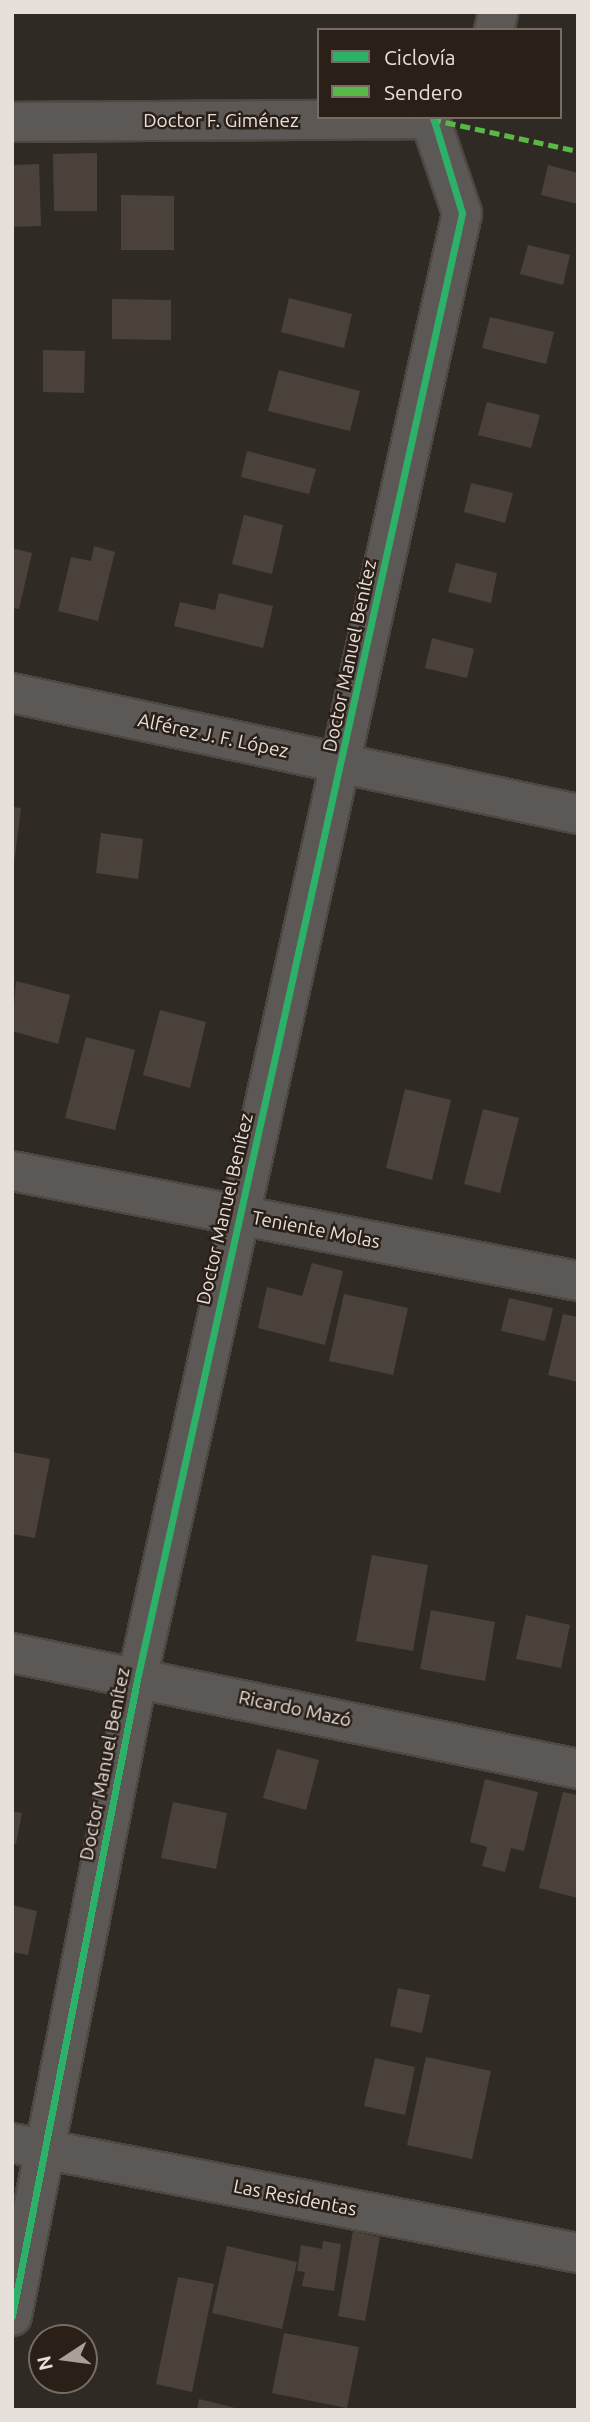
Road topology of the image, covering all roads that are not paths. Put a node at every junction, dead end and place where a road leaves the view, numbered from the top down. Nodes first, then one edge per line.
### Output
1 (326, 119) edge
2 (431, 119) edge
3 (12, 122) edge
4 (12, 693) edge
5 (342, 763) junction
6 (578, 814) edge
7 (12, 1171) edge
8 (240, 1215) junction
9 (578, 1281) edge
10 (12, 1653) edge
11 (138, 1675) junction
12 (578, 1769) edge
13 (29, 2146) edge
14 (578, 2253) edge
15 (12, 2316) edge

1 - 3 street, Doctor F. Giménez
2 - 5 street, Doctor Manuel Benítez
4 - 5 street, Alférez J. F. López
5 - 6 street, Alférez J. F. López
5 - 8 street, Doctor Manuel Benítez
7 - 8 street, Teniente Molas
8 - 9 street, Teniente Molas
8 - 11 street, Doctor Manuel Benítez
10 - 11 street, Ricardo Mazó
11 - 12 street, Ricardo Mazó
11 - 13 street, Doctor Manuel Benítez
13 - 14 street, Las Residentas
13 - 15 street, Doctor Manuel Benítez

